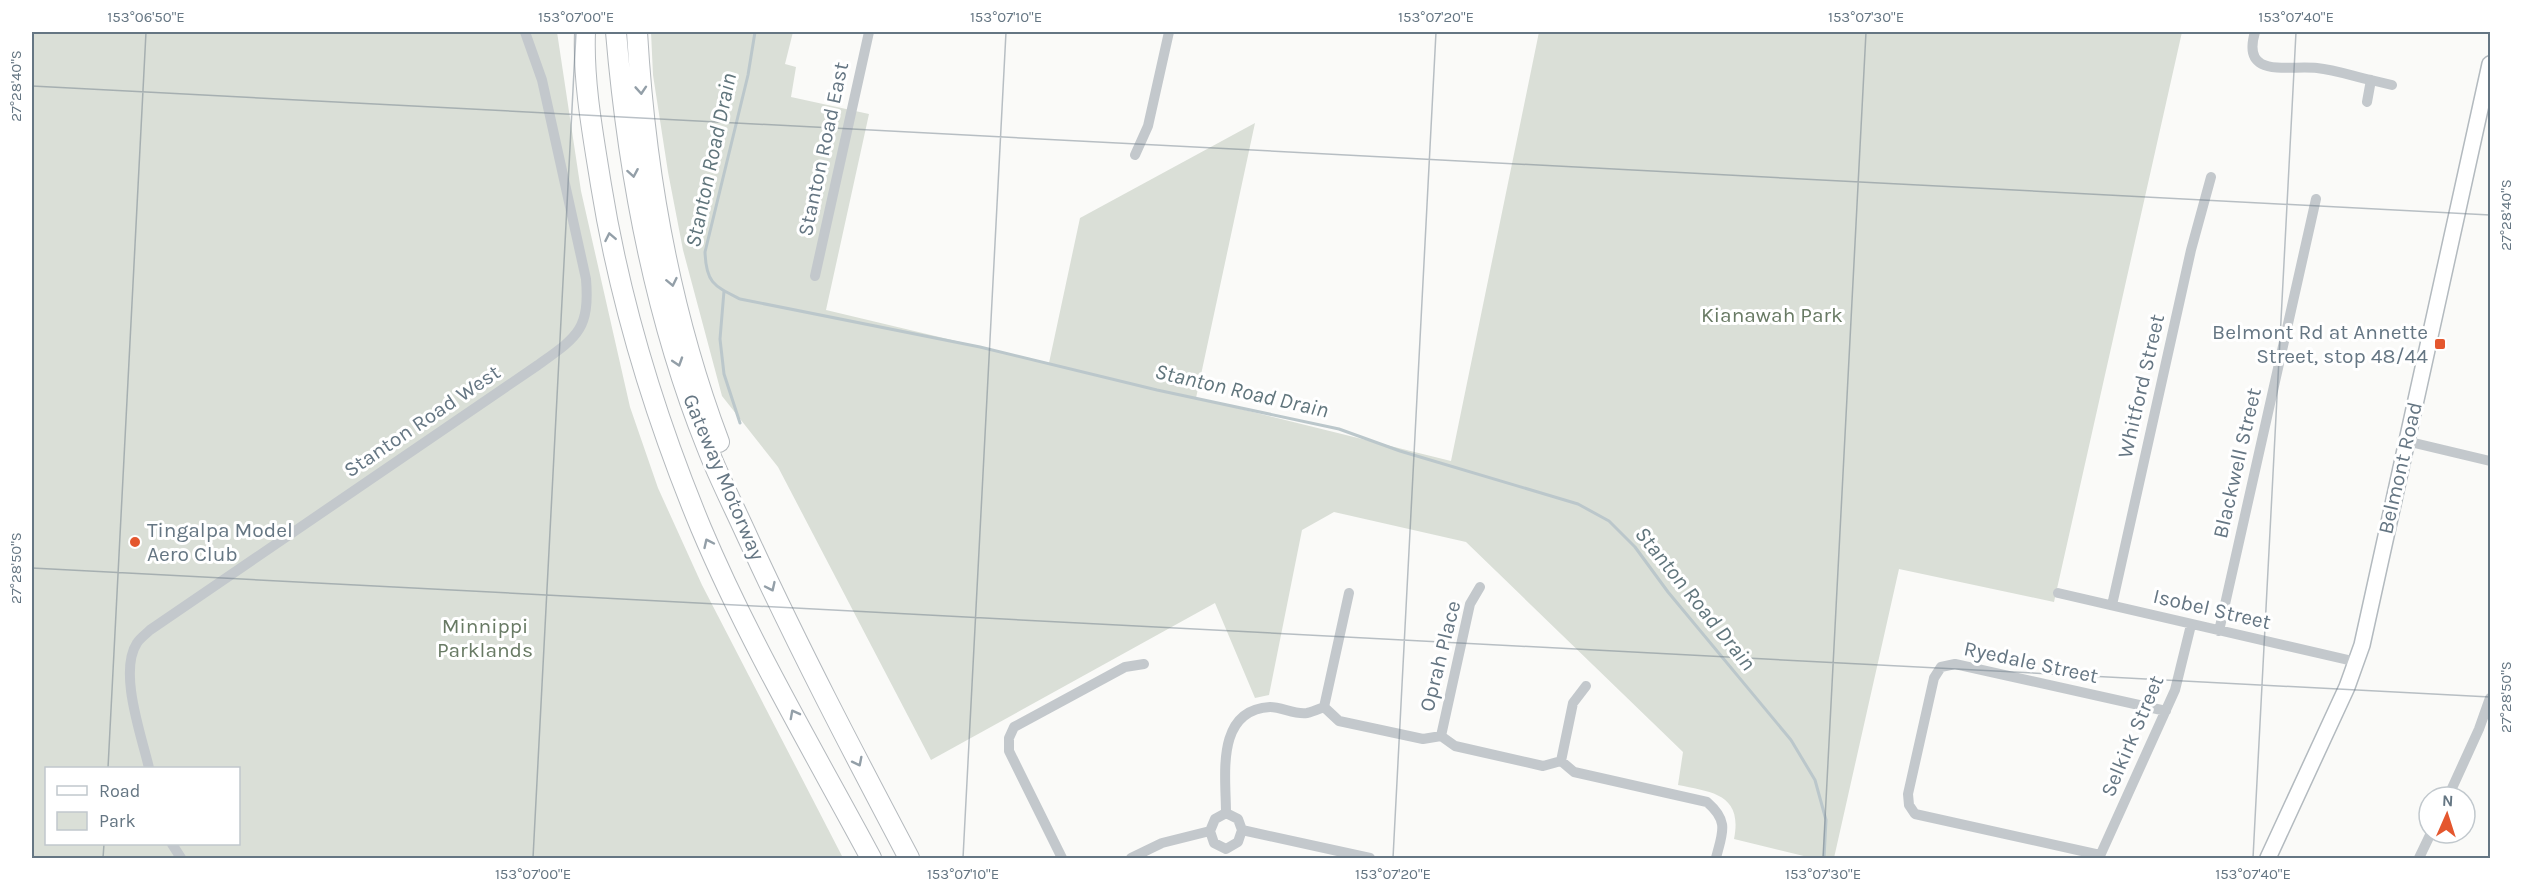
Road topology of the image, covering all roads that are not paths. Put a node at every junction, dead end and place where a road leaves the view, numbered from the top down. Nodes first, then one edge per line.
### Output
1 (525, 32) edge
2 (574, 32) edge
3 (616, 32) edge
4 (637, 32) edge
5 (869, 32) edge
6 (1169, 32) edge
7 (2255, 32) edge
8 (585, 41) edge
9 (2490, 64) edge
10 (2371, 80) junction
11 (2392, 85) dead end
12 (2367, 102) dead end
13 (1135, 155) dead end
14 (2211, 177) dead end
15 (2316, 199) dead end
16 (815, 276) dead end
17 (2406, 441) junction
18 (2490, 461) edge
19 (738, 515) junction
20 (1480, 587) dead end
21 (1349, 593) dead end
22 (2058, 593) dead end
23 (2112, 605) junction
24 (2191, 625) junction
25 (2219, 631) junction
26 (2356, 662) junction
27 (1144, 664) dead end
28 (1586, 686) dead end
29 (2490, 698) edge
30 (1324, 707) junction
31 (2166, 711) junction
32 (1441, 736) junction
33 (1561, 761) junction
34 (149, 767) edge
35 (2453, 785) edge
36 (1226, 813) junction
37 (1242, 830) junction
38 (1210, 831) junction
39 (173, 845) edge
40 (1226, 854) edge
41 (2099, 857) edge
42 (181, 858) edge
43 (871, 858) edge
44 (909, 858) edge
45 (1062, 858) edge
46 (1131, 858) edge
47 (1370, 858) edge
48 (1716, 858) edge
49 (2268, 858) edge

1 - 34 street, Stanton Road West
2 - 8 highway
3 -> 19 highway, Gateway Motorway
4 -> 19 highway
5 - 16 street, Stanton Road East
6 - 13 street
7 - 10 street
43 -> 8 highway, Gateway Motorway
9 - 17 main road, Belmont Road
10 - 11 street
10 - 12 street
14 - 23 street, Whitford Street
15 - 25 street, Blackwell Street
17 - 18 street
17 - 26 main road, Belmont Road
19 -> 44 highway, Gateway Motorway
20 - 32 street, Oprah Place
21 - 30 street
22 - 23 street, Isobel Street
23 - 24 street, Isobel Street
24 - 25 street, Isobel Street
24 - 31 street, Selkirk Street
25 - 26 street, Isobel Street
26 - 49 main road, Belmont Road
27 - 45 street
28 - 33 street
29 - 35 street
30 - 32 street
30 - 36 street
31 - 41 street, Selkirk Street
31 - 41 street, Ryedale Street
32 - 33 street
33 - 48 street
36 - 37 street
36 - 38 street
37 - 40 street
37 - 47 street
38 - 40 street
38 - 46 street
39 - 42 street

